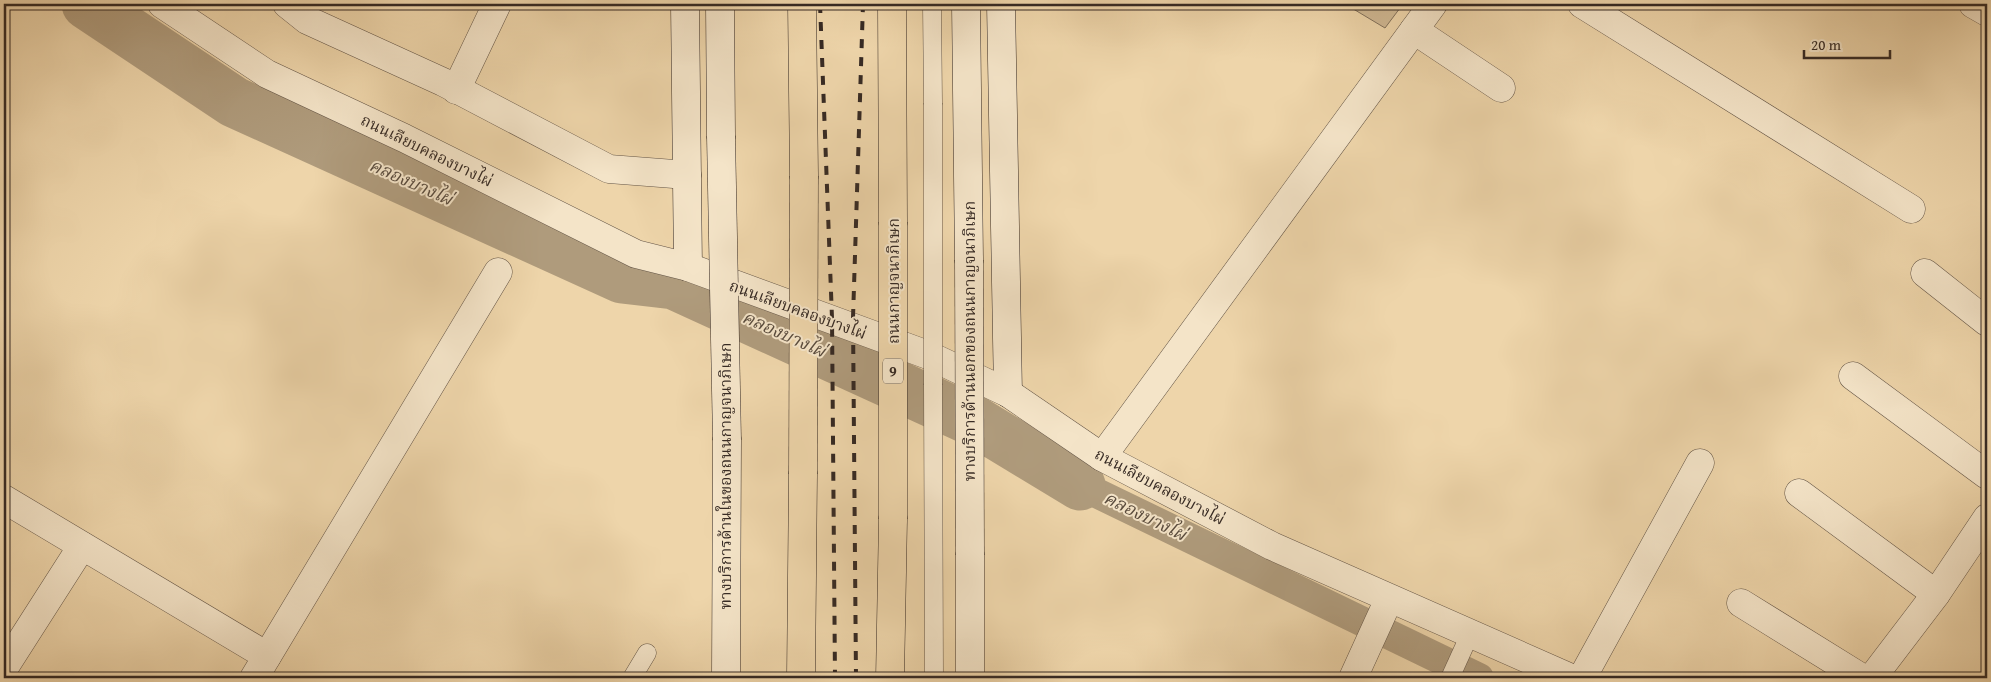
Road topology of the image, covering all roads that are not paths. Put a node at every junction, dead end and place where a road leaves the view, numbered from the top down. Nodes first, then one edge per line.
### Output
1 (162, 4) edge
2 (287, 4) edge
3 (497, 4) edge
4 (685, 4) edge
5 (720, 4) edge
6 (802, 4) edge
7 (892, 4) edge
8 (932, 4) edge
9 (966, 4) edge
10 (1001, 4) edge
11 (1433, 4) edge
12 (1582, 4) edge
13 (1974, 4) edge
14 (1987, 12) edge
15 (1414, 30) junction
16 (1501, 88) dead end
17 (456, 90) junction
18 (687, 175) junction
19 (1911, 209) dead end
20 (688, 267) junction
21 (498, 272) dead end
22 (1925, 273) dead end
23 (1987, 322) edge
24 (1853, 376) dead end
25 (1008, 393) junction
26 (1102, 457) junction
27 (1700, 463) dead end
28 (1987, 475) edge
29 (1798, 493) dead end
30 (4, 499) edge
31 (1987, 518) edge
32 (82, 546) junction
33 (1936, 594) junction
34 (1741, 603) dead end
35 (1386, 606) junction
36 (1466, 643) junction
37 (648, 653) dead end
38 (260, 667) edge
39 (4, 668) edge
40 (1356, 672) edge
41 (632, 678) edge
42 (726, 678) edge
43 (801, 678) edge
44 (890, 678) edge
45 (934, 678) edge
46 (970, 678) edge
47 (1450, 678) edge
48 (1571, 678) edge
49 (1582, 678) edge
50 (1862, 678) edge
51 (1872, 678) edge

1 - 20 street, ถนนเลียบคลองบางไผ่
2 - 17 street
3 - 17 street
4 - 18 street
5 - 42 street, ทางบริการด้านในของถนนกาญจนาภิเษก, bridge
6 - 43 highway, bridge
7 - 44 highway, ถนนกาญจนาภิเษก / 9, bridge
8 - 45 lane, bridge
9 - 46 street, ทางบริการด้านนอกของถนนกาญจนาภิเษก, bridge
10 - 25 street
11 - 15 street
12 - 19 street
13 - 14 street
15 - 16 street
15 - 26 street
17 - 18 street
18 - 20 street
20 - 25 street, ถนนเลียบคลองบางไผ่
21 - 38 street
22 - 23 street
24 - 28 street
25 - 26 street, ถนนเลียบคลองบางไผ่
26 - 35 street, ถนนเลียบคลองบางไผ่
27 - 49 street
29 - 33 street
30 - 32 street
31 - 33 street
32 - 38 street
32 - 39 street
33 - 51 street
34 - 50 street
35 - 36 street, ถนนเลียบคลองบางไผ่
35 - 40 street
36 - 47 lane
36 - 48 street, ถนนเลียบคลองบางไผ่
37 - 41 lane

